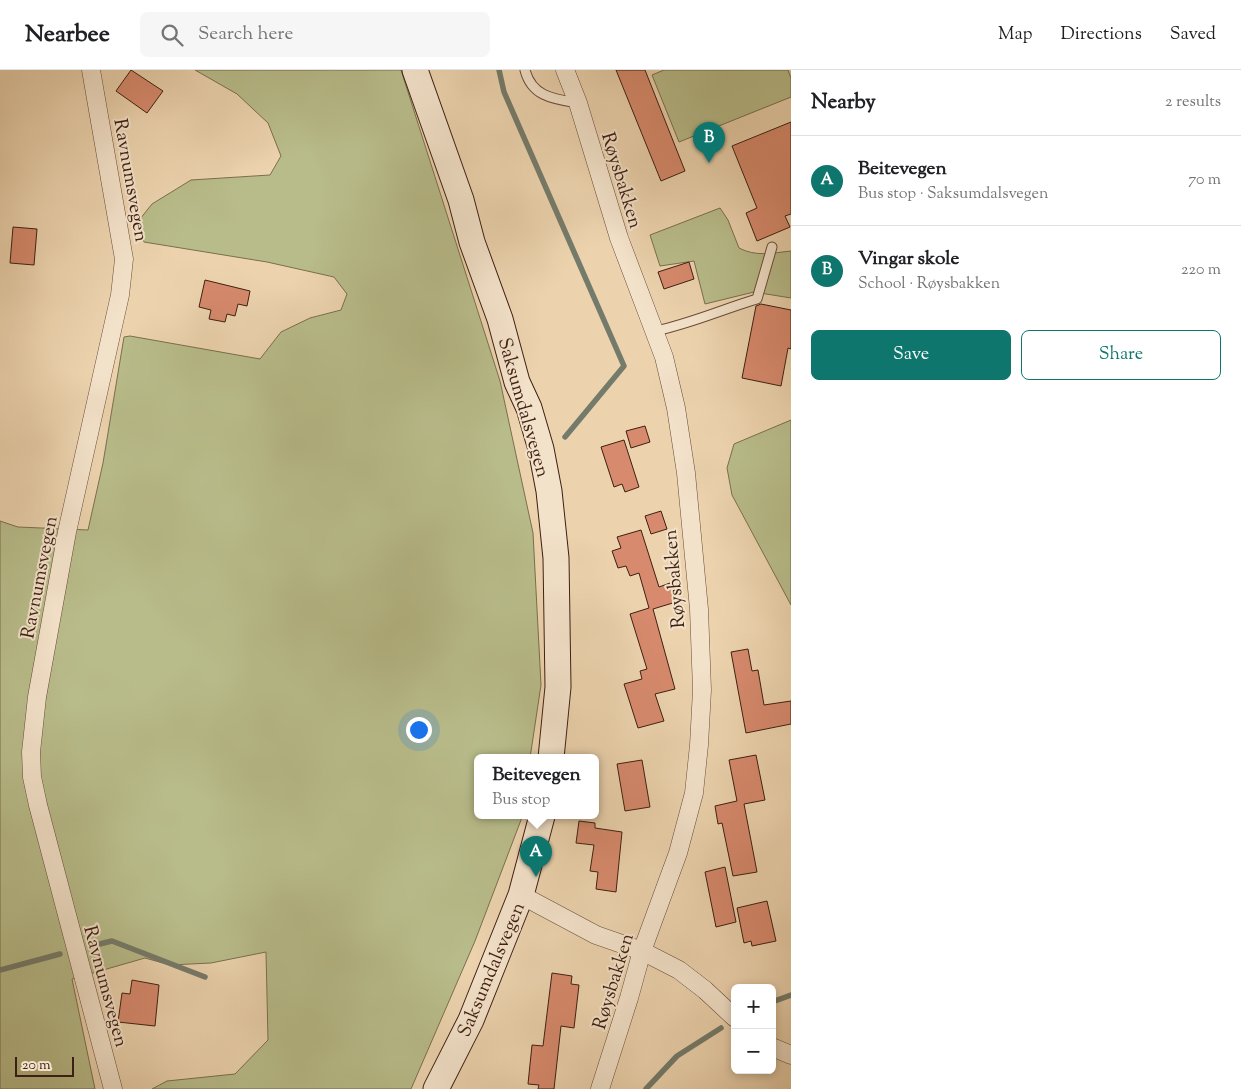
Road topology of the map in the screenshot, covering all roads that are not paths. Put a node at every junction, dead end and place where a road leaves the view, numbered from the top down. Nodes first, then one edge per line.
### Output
1 (91, 70) edge
2 (415, 70) edge
3 (525, 70) edge
4 (565, 70) edge
5 (578, 103) junction
6 (772, 247) dead end
7 (655, 331) junction
8 (551, 754) edge
9 (541, 819) edge
10 (521, 895) junction
11 (642, 951) junction
12 (731, 1014) edge
13 (776, 1049) edge
14 (791, 1055) edge
15 (113, 1089) edge
16 (436, 1089) edge
17 (600, 1089) edge

1 - 15 street, Ravnumsvegen
2 - 8 main road, Saksumdalsvegen
3 - 5 lane
4 - 5 street, Røysbakken
5 - 7 street, Røysbakken
6 - 7 lane
7 - 11 street, Røysbakken
9 - 10 main road, Saksumdalsvegen
10 - 11 street
10 - 16 main road, Saksumdalsvegen
11 - 12 street
11 - 17 street, Røysbakken
13 - 14 street

